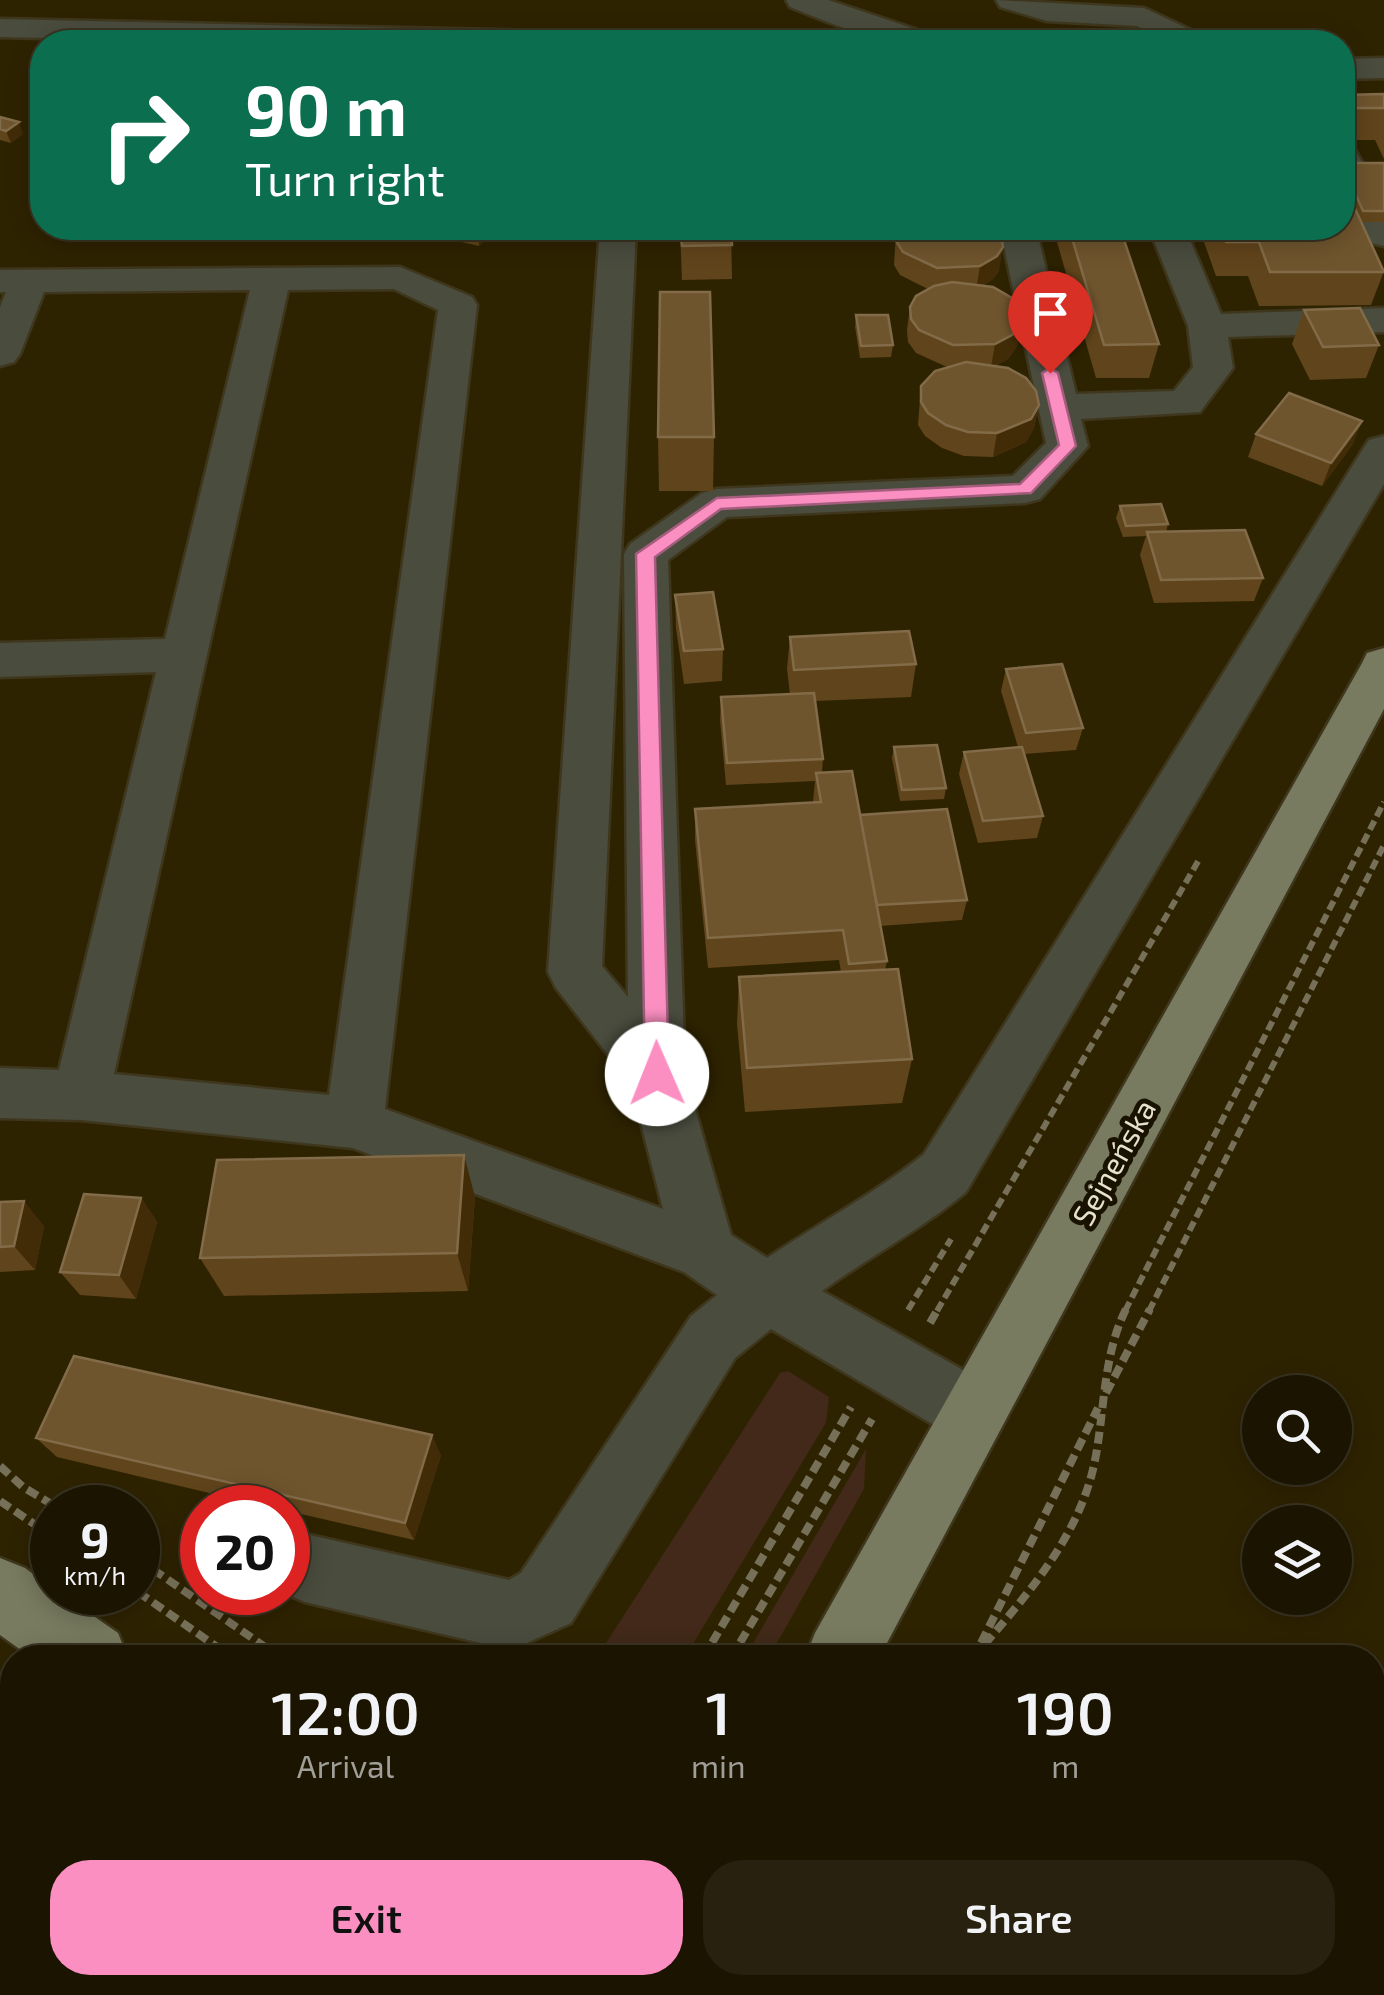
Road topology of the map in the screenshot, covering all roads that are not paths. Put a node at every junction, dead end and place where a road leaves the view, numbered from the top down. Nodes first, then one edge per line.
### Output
1 (801, 0) edge
2 (1011, 0) edge
3 (849, 12) edge
4 (0, 28) edge
5 (83, 30) edge
6 (893, 30) edge
7 (1168, 30) edge
8 (1384, 68) edge
9 (1355, 69) edge
10 (1355, 180) edge
11 (1384, 235) edge
12 (617, 240) edge
13 (1021, 240) edge
14 (1172, 240) edge
15 (272, 279) junction
16 (15, 281) edge
17 (1384, 320) edge
18 (1207, 326) junction
19 (0, 354) edge
20 (1058, 407) junction
21 (1384, 450) edge
22 (1362, 529) edge
23 (183, 656) junction
24 (0, 660) edge
25 (1384, 665) edge
26 (657, 1074) junction
27 (0, 1094) edge
28 (82, 1095) junction
29 (354, 1123) junction
30 (705, 1252) junction
31 (768, 1293) junction
32 (974, 1412) junction
33 (310, 1569) edge
34 (10, 1601) edge
35 (56, 1645) edge
36 (74, 1645) edge
37 (847, 1645) edge

1 - 3 street
2 - 7 street
3 - 6 street
4 - 5 street
8 - 9 street
10 - 11 street
12 - 26 street
13 - 20 street
14 - 18 street
15 - 16 street
15 - 23 street
15 - 29 street
16 - 19 street
17 - 18 street
18 - 20 street
20 - 26 street
21 - 22 street
22 - 31 street
23 - 24 street
23 - 28 street
25 - 32 main road, Sejneńska
26 - 30 street
27 - 28 street
28 - 29 street
29 - 30 street
30 - 31 street
31 - 32 street
31 - 33 street
32 - 37 main road, Sejneńska
34 - 35 main road
34 - 36 main road

